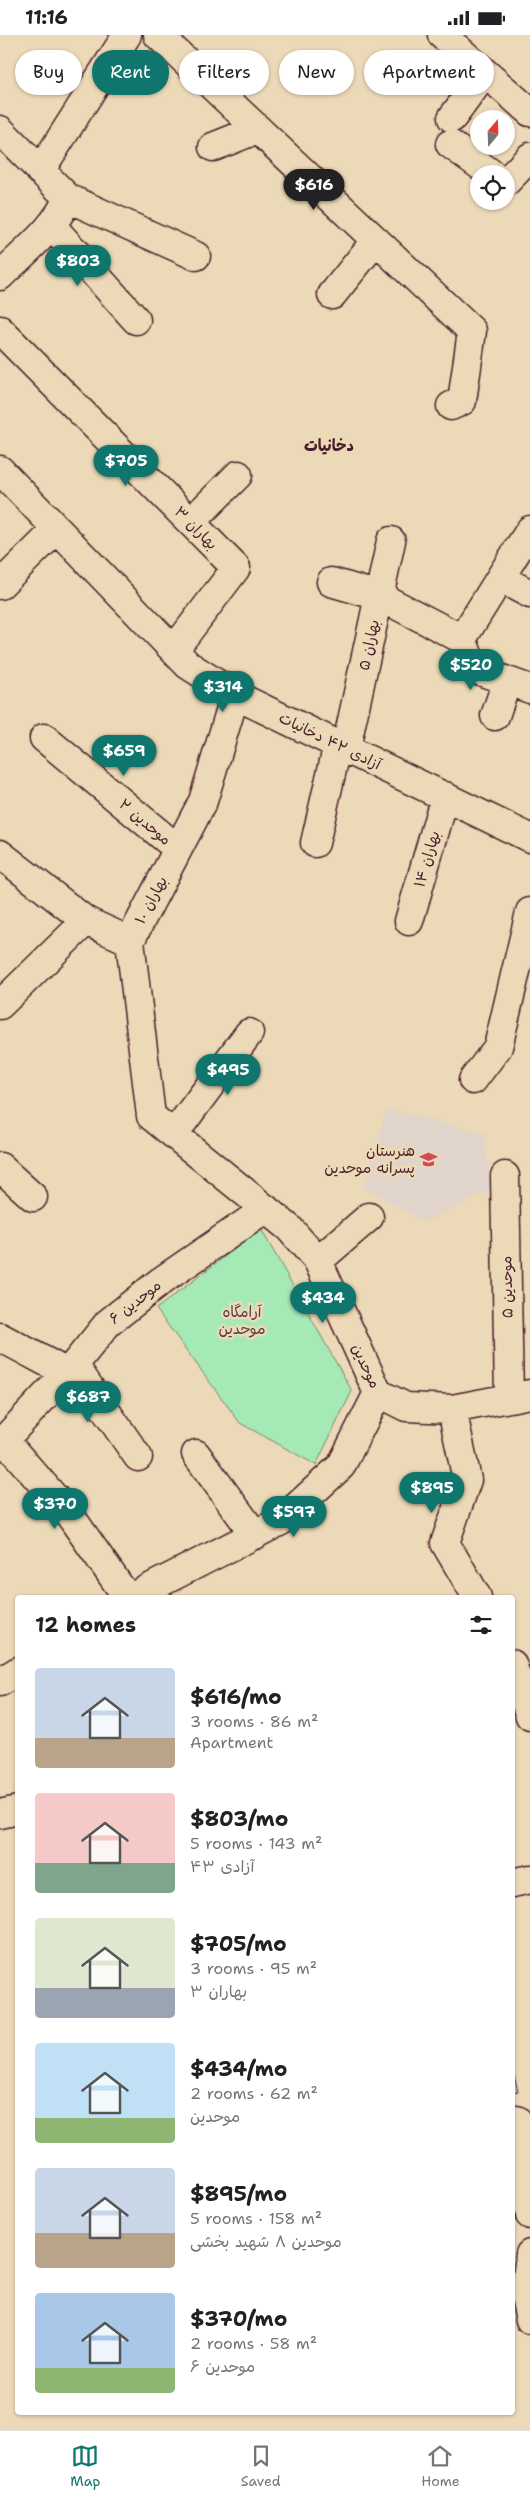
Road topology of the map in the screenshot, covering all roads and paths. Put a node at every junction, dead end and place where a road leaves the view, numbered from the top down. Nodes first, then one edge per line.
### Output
1 (127, 35) edge
2 (158, 35) edge
3 (442, 35) edge
4 (459, 50) edge
5 (494, 80) edge
6 (473, 95) edge
7 (530, 112) edge
8 (258, 129) junction
9 (0, 130) edge
10 (213, 147) dead end
11 (530, 157) edge
12 (483, 165) edge
13 (40, 171) junction
14 (515, 173) edge
15 (68, 198) junction
16 (51, 225) junction
17 (376, 240) junction
18 (196, 256) dead end
19 (0, 276) edge
20 (332, 295) dead end
21 (136, 320) dead end
22 (0, 331) edge
23 (451, 406) dead end
24 (0, 470) edge
25 (238, 475) dead end
26 (191, 522) junction
27 (57, 529) junction
28 (530, 529) edge
29 (391, 541) dead end
30 (500, 578) junction
31 (331, 582) dead end
32 (0, 585) edge
33 (530, 594) edge
34 (379, 596) junction
35 (462, 639) junction
36 (174, 650) junction
37 (519, 685) edge
38 (236, 695) junction
39 (495, 716) dead end
40 (44, 738) dead end
41 (342, 746) junction
42 (445, 796) junction
43 (530, 838) edge
44 (315, 843) dead end
45 (178, 849) junction
46 (0, 854) edge
47 (530, 912) edge
48 (86, 921) junction
49 (409, 921) dead end
50 (130, 941) junction
51 (0, 1005) edge
52 (249, 1033) dead end
53 (473, 1080) dead end
54 (152, 1116) joint
55 (174, 1134) junction
56 (0, 1167) edge
57 (505, 1176) dead end
58 (33, 1197) dead end
59 (266, 1209) junction
60 (369, 1217) dead end
61 (318, 1261) junction
62 (0, 1337) edge
63 (70, 1369) junction
64 (378, 1393) junction
65 (519, 1396) edge
66 (452, 1409) junction
67 (2, 1439) edge
68 (196, 1454) dead end
69 (138, 1457) dead end
70 (255, 1535) junction
71 (125, 1595) edge
72 (136, 1595) edge
73 (476, 1595) edge
74 (15, 1673) edge
75 (515, 1673) edge
76 (0, 1682) edge
77 (530, 1716) edge
78 (15, 1811) edge
79 (0, 1814) edge
80 (530, 1879) edge
81 (515, 1882) edge
82 (520, 2119) edge
83 (530, 2215) edge
84 (530, 2254) edge
85 (530, 2321) edge
86 (515, 2324) edge

1 - 13 street
2 - 8 street
3 - 4 street
5 - 7 street
6 - 12 street
8 - 10 street
8 - 17 street
9 - 13 street
11 - 14 street
13 - 15 street
15 - 16 street
15 - 18 street
16 - 19 street
16 - 21 street
17 - 20 street
17 - 23 street
22 - 26 street, بهاران ۳
24 - 27 street, آزادی ۴۲ دخانیات
25 - 26 street
26 - 36 street, بهاران ۳
27 - 32 street
27 - 36 street, آزادی ۴۲ دخانیات
28 - 30 street
29 - 34 street, بهاران ۵
30 - 33 street
30 - 35 street
31 - 34 street
34 - 35 street
34 - 41 street, بهاران ۵
35 - 37 street
36 - 38 street, آزادی ۴۲ دخانیات
37 - 39 street
38 - 41 street, آزادی ۴۲ دخانیات
38 - 45 street, بهاران ۱۰
40 - 45 street, موحدین ۲
41 - 42 street, آزادی ۴۲ دخانیات
41 - 44 street, بهاران ۵
42 - 43 street, آزادی ۴۲ دخانیات
42 - 49 street, بهاران ۱۴
45 - 50 street, بهاران ۱۰
46 - 48 street
47 - 53 street
48 - 50 street
48 - 51 street
50 - 54 street, بهاران ۱۰
52 - 55 street
54 - 55 street, موحدین
55 - 59 street, موحدین
56 - 58 street
57 - 65 street, موحدین ۵
59 - 61 street, موحدین
59 - 63 street, موحدین ۶
60 - 61 street
61 - 64 street, موحدین
62 - 63 street
63 - 67 street, موحدین ۶
63 - 69 street
64 - 66 street, موحدین
64 - 70 street
65 - 66 street, موحدین
66 - 73 street
67 - 71 street
68 - 70 street
70 - 72 street
74 - 76 street
75 - 77 street
78 - 79 street
80 - 81 street
82 - 83 street
84 - 85 street
85 - 86 street

